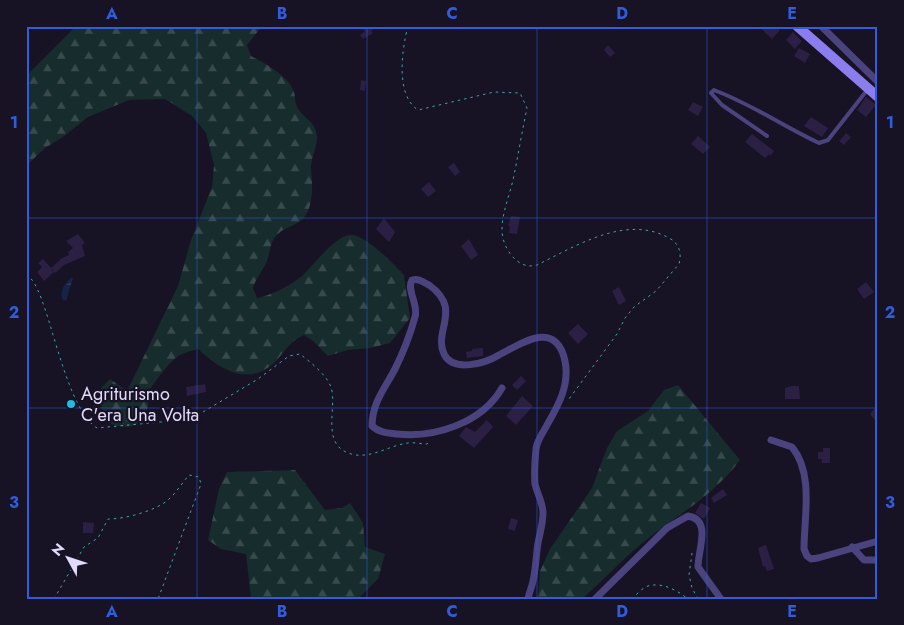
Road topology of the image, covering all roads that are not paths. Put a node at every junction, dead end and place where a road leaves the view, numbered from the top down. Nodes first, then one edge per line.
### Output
1 (797, 26) edge
2 (821, 26) edge
3 (878, 82) edge
4 (868, 88) junction
5 (878, 97) edge
6 (767, 136) dead end
7 (502, 388) dead end
8 (772, 440) dead end
9 (878, 540) edge
10 (852, 548) junction
11 (878, 560) edge
12 (528, 599) edge
13 (595, 599) edge
14 (722, 599) edge

1 - 4 main road
2 - 3 street
4 - 5 main road
4 - 6 lane
7 - 12 street
8 - 10 street
9 - 10 street
10 - 11 street
13 - 14 street

